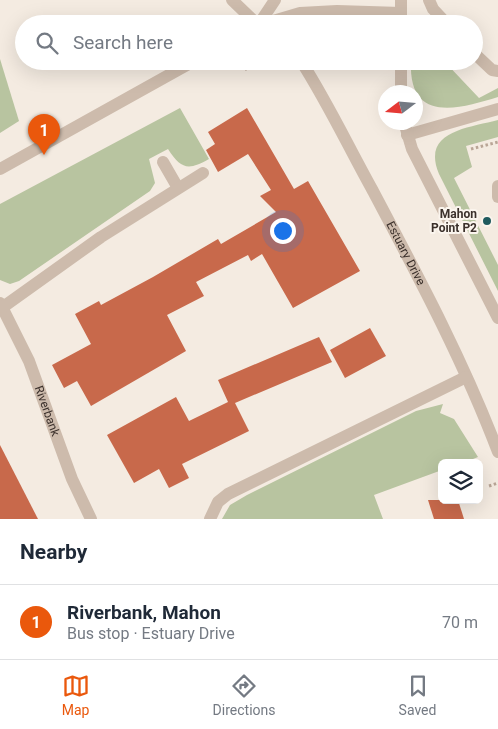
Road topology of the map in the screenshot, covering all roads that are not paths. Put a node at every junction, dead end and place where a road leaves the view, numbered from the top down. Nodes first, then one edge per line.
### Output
1 (232, 0) edge
2 (275, 0) edge
3 (429, 0) edge
4 (401, 12) edge
5 (249, 15) edge
6 (265, 15) edge
7 (296, 15) edge
8 (439, 15) edge
9 (483, 62) edge
10 (178, 70) edge
11 (306, 70) edge
12 (401, 70) edge
13 (498, 71) edge
14 (401, 85) edge
15 (498, 108) edge
16 (423, 125) edge
17 (405, 130) edge
18 (163, 162) dead end
19 (0, 169) edge
20 (203, 173) dead end
21 (498, 186) edge
22 (178, 188) junction
23 (498, 197) edge
24 (2, 305) edge
25 (498, 318) edge
26 (466, 376) junction
27 (498, 452) edge
28 (91, 519) edge
29 (210, 519) edge

1 - 5 street
2 - 6 street
3 - 8 street
4 - 7 street
9 - 13 street
10 - 19 street
11 - 26 street, Estuary Drive
12 - 14 street
15 - 16 street
17 - 25 street
18 - 22 street
20 - 22 street
21 - 23 street
22 - 24 street
24 - 28 street, Riverbank
26 - 27 street, Estuary Drive
26 - 29 street

